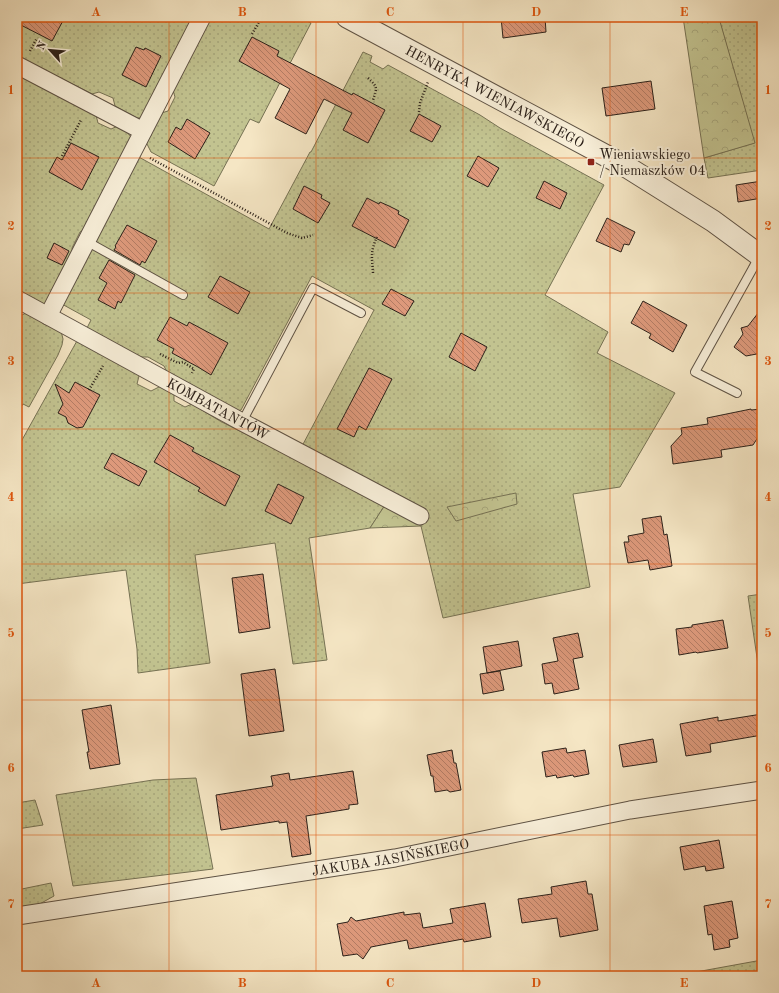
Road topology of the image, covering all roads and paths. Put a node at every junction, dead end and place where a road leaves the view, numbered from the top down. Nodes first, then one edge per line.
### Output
1 (202, 17) edge
2 (262, 17) edge
3 (347, 17) edge
4 (252, 34) dead end
5 (17, 65) edge
6 (430, 77) dead end
7 (368, 78) dead end
8 (373, 100) dead end
9 (90, 103) junction
10 (418, 112) dead end
11 (143, 131) junction
12 (134, 149) junction
13 (62, 156) dead end
14 (313, 235) dead end
15 (378, 237) dead end
16 (86, 241) junction
17 (760, 256) edge
18 (373, 273) dead end
19 (183, 295) dead end
20 (17, 299) edge
21 (361, 313) dead end
22 (48, 316) junction
23 (112, 350) junction
24 (89, 390) dead end
25 (737, 393) dead end
26 (242, 422) junction
27 (420, 516) dead end
28 (762, 790) edge
29 (17, 916) edge

1 - 11 street
2 - 4 path
3 - 17 street, HENRYKA WIENIAWSKIEGO
5 - 9 street
6 - 10 path
7 - 8 path
9 - 11 street
9 - 13 path
11 - 12 street
12 - 14 path
12 - 16 street
15 - 18 path
16 - 19 lane
16 - 22 street
17 - 25 lane
20 - 22 street, KOMBATANTÓW
21 - 26 lane
22 - 23 street, KOMBATANTÓW
23 - 24 path
23 - 26 street, KOMBATANTÓW
26 - 27 street, KOMBATANTÓW
28 - 29 street, JAKUBA JASIŃSKIEGO

